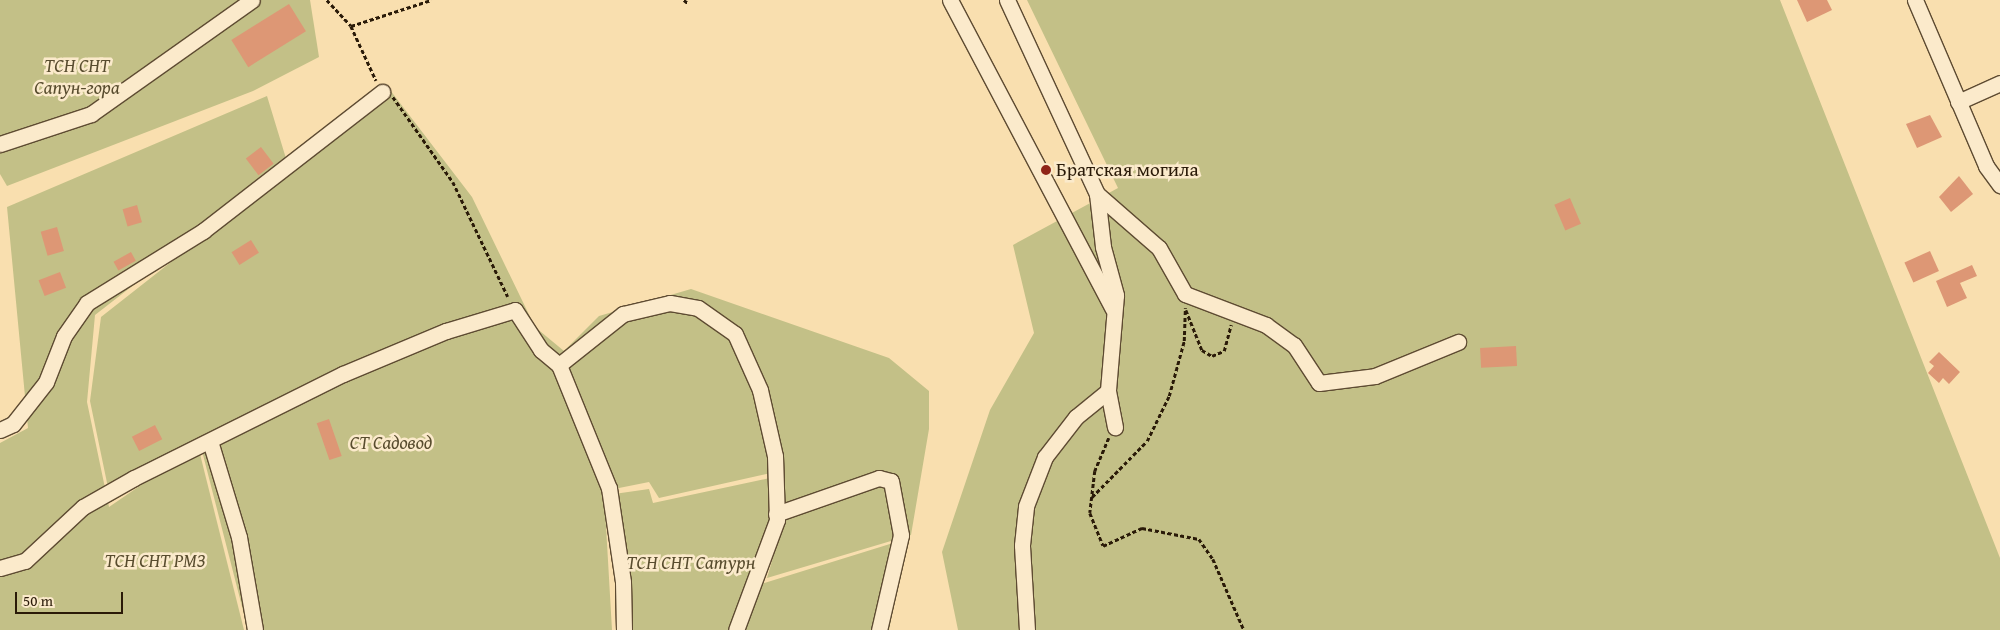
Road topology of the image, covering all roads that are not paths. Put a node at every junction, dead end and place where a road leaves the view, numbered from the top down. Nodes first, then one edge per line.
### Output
1 (252, 0) edge
2 (950, 0) edge
3 (1007, 0) edge
4 (1915, 0) edge
5 (2000, 83) edge
6 (382, 92) road end
7 (1958, 102) junction
8 (0, 144) edge
9 (2000, 185) edge
10 (1096, 194) junction
11 (1116, 314) junction
12 (1458, 342) dead end
13 (559, 365) junction
14 (1108, 390) junction
15 (1116, 427) road end
16 (0, 430) edge
17 (210, 441) junction
18 (776, 514) junction
19 (0, 568) edge
20 (255, 630) edge
21 (624, 630) edge
22 (736, 630) edge
23 (878, 630) edge
24 (1027, 630) edge

1 - 8 street
2 - 11 street
3 - 10 street
4 - 7 street
5 - 7 street
6 - 16 street
7 - 9 street
10 - 11 street
10 - 12 street
11 - 14 street
13 - 17 street
13 - 18 street
13 - 21 street
14 - 15 street
14 - 24 street
17 - 19 street
17 - 20 street
18 - 22 street
18 - 23 street

